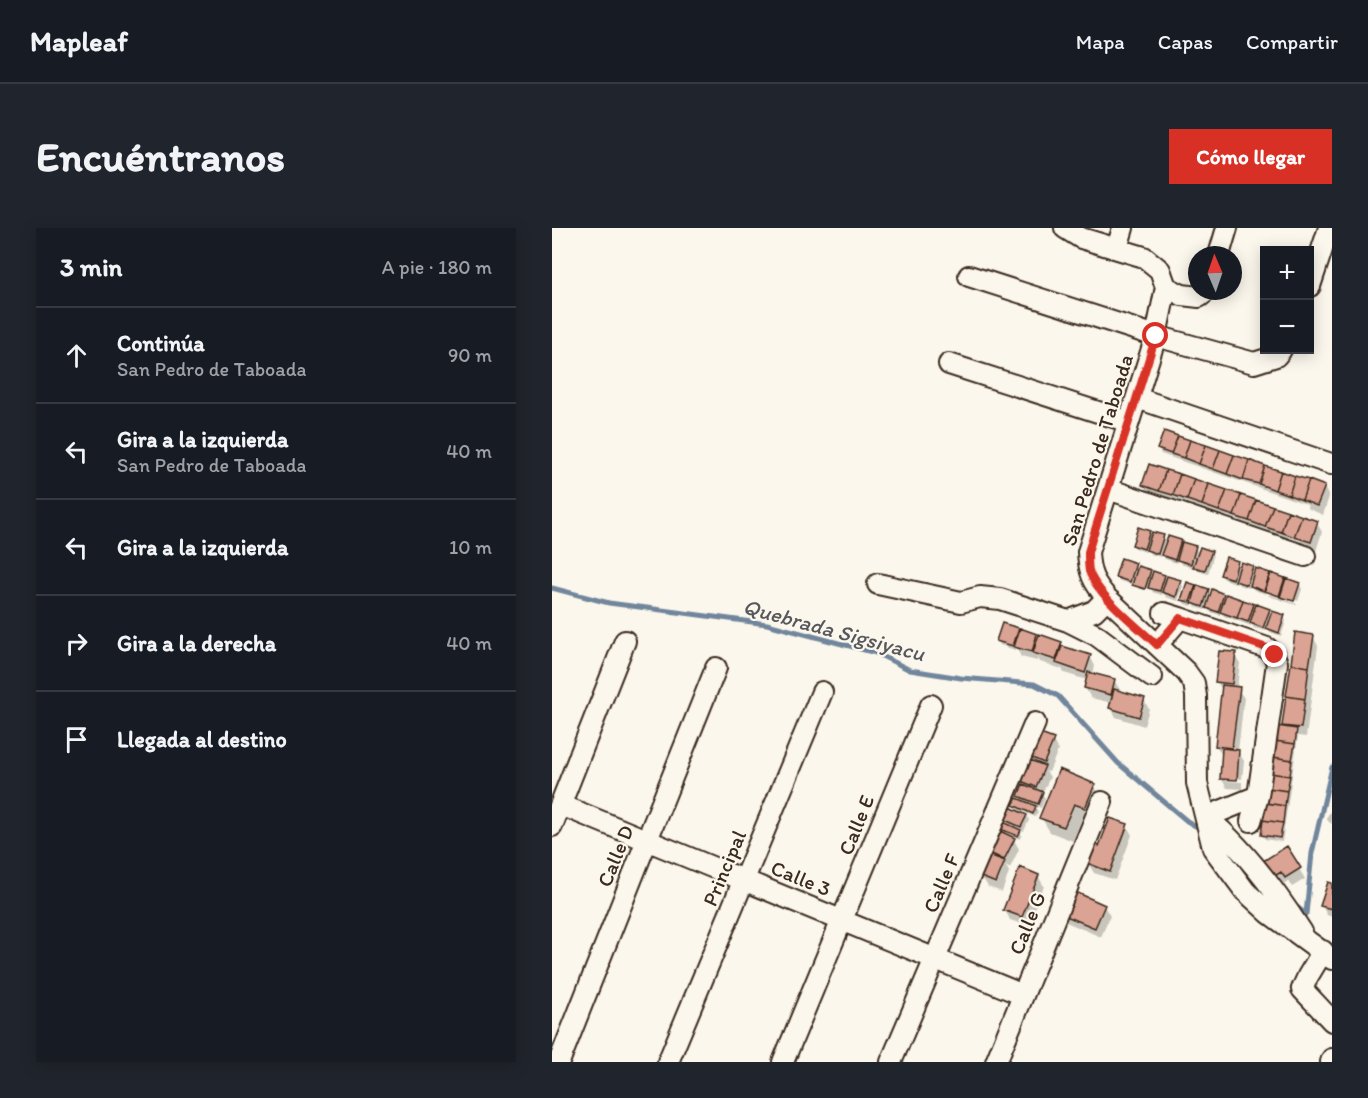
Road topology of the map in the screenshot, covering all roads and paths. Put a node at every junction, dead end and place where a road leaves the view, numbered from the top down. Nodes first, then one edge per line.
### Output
1 (1065, 228) edge
2 (1123, 228) edge
3 (1227, 228) edge
4 (1329, 228) edge
5 (1222, 246) edge
6 (1117, 248) junction
7 (1314, 274) edge
8 (969, 276) dead end
9 (1166, 287) junction
10 (1188, 296) edge
11 (1156, 336) junction
12 (1278, 354) edge
13 (949, 364) dead end
14 (1137, 398) junction
15 (1129, 422) junction
16 (1331, 464) edge
17 (1108, 489) junction
18 (1305, 556) dead end
19 (878, 584) dead end
20 (1107, 598) junction
21 (1068, 621) junction
22 (625, 641) dead end
23 (1157, 645) junction
24 (716, 668) dead end
25 (1152, 677) dead end
26 (822, 692) dead end
27 (931, 705) dead end
28 (1035, 723) dead end
29 (1258, 795) junction
30 (1102, 802) dead end
31 (561, 805) junction
32 (1206, 817) junction
33 (1251, 821) dead end
34 (552, 826) edge
35 (646, 840) junction
36 (745, 881) junction
37 (842, 921) junction
38 (1327, 955) edge
39 (935, 960) junction
40 (1023, 995) junction
41 (1332, 1021) edge
42 (556, 1062) edge
43 (668, 1062) edge
44 (783, 1062) edge
45 (891, 1062) edge
46 (996, 1062) edge

1 - 6 street
2 - 6 street
3 - 5 street
4 - 7 street
6 - 9 street
8 - 11 street
9 - 10 street
9 - 11 street, San Pedro de Taboada
11 - 12 street
11 - 14 street, San Pedro de Taboada
13 - 15 street
14 - 15 street, San Pedro de Taboada
14 - 16 street
15 - 17 street, San Pedro de Taboada
17 - 18 street
17 - 20 street, San Pedro de Taboada
19 - 21 street
20 - 21 street
20 - 23 street, San Pedro de Taboada
21 - 25 street
22 - 31 street
23 - 29 street
23 - 32 street, San Pedro de Taboada
24 - 35 street, Calle D
26 - 36 street, Principal
27 - 37 street, Calle E
28 - 39 street, Calle F
29 - 32 street
29 - 33 street
30 - 40 street, Calle G
31 - 34 street
31 - 35 street, Calle 3
32 - 38 street, San Pedro de Taboada
35 - 36 street, Calle 3
35 - 42 street, Calle D
36 - 37 street, Calle 3
36 - 43 street, Principal
37 - 39 street, Calle 3
37 - 44 street, Calle E
38 - 41 street
39 - 40 street, Calle 3
39 - 45 street, Calle F
40 - 46 street, Calle G

